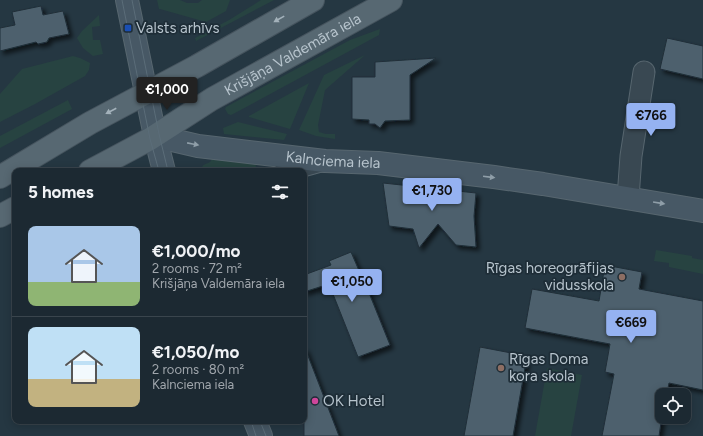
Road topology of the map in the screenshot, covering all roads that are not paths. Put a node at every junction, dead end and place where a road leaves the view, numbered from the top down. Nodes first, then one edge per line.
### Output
1 (127, 0) edge
2 (313, 0) edge
3 (391, 0) edge
4 (644, 72) dead end
5 (146, 93) junction
6 (155, 136) junction
7 (325, 160) junction
8 (15, 168) edge
9 (96, 168) edge
10 (163, 168) edge
11 (296, 168) edge
12 (12, 170) edge
13 (0, 177) edge
14 (628, 198) junction
15 (12, 210) edge
16 (703, 211) edge
17 (0, 216) edge
18 (256, 424) edge
19 (261, 436) edge

1 - 5 street
2 -> 5 main road
3 - 6 main road, Krišjāņa Valdemāra iela
4 - 14 street
5 - 6 street
5 -> 8 main road
6 -> 7 street, Kalnciema iela
6 - 9 main road
6 - 10 street
7 - 11 street
7 -> 14 street, Kalnciema iela
12 -> 13 main road
14 -> 16 street, Kalnciema iela
15 - 17 main road
18 - 19 street

